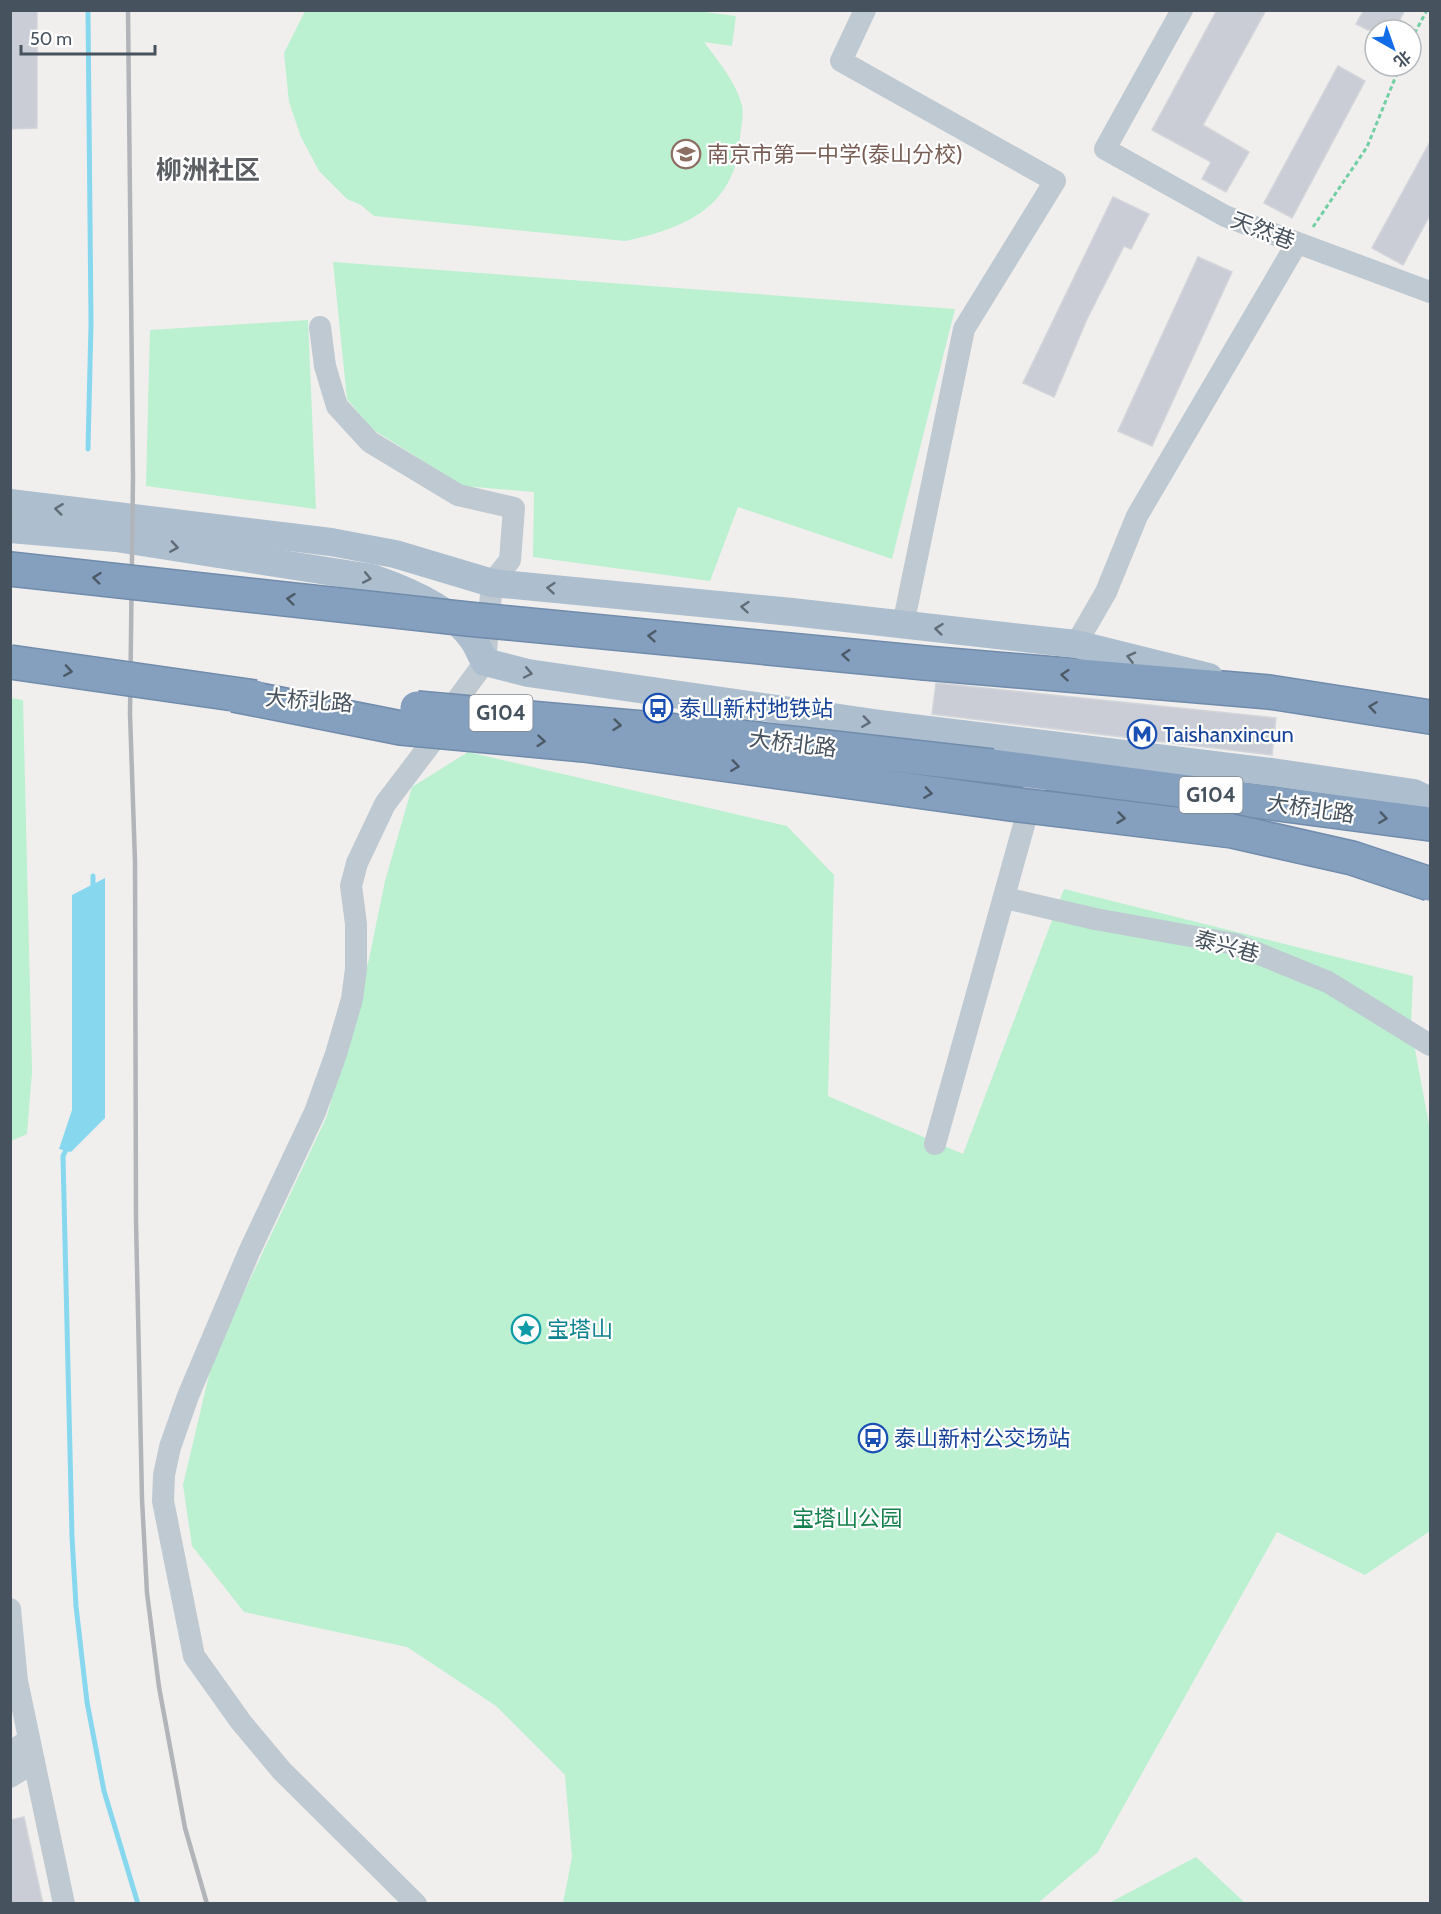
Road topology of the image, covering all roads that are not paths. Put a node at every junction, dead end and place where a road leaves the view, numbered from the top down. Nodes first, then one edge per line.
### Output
1 (865, 10) edge
2 (1182, 10) edge
3 (1297, 243) junction
4 (1431, 292) edge
5 (320, 327) dead end
6 (10, 503) edge
7 (10, 529) edge
8 (10, 569) edge
9 (492, 583) junction
10 (903, 625) junction
11 (1076, 644) junction
12 (10, 662) edge
13 (485, 662) junction
14 (1269, 692) junction
15 (234, 695) junction
16 (1431, 717) edge
17 (1039, 771) junction
18 (1431, 801) edge
19 (1431, 824) edge
20 (1431, 885) edge
21 (1005, 898) junction
22 (1431, 1045) edge
23 (935, 1144) dead end
24 (10, 1609) edge
25 (20, 1746) edge
26 (34, 1762) junction
27 (10, 1777) edge
28 (64, 1904) edge
29 (416, 1904) edge

1 - 10 street
2 - 3 street, 天然巷
3 - 4 street, 天然巷
3 - 11 street
5 - 9 street
9 -> 6 main road
7 -> 13 main road
14 -> 8 highway, bridge
10 -> 9 main road
9 - 13 street
11 -> 10 main road
14 -> 11 main road
12 -> 15 highway, 大桥北路 / G104, bridge
13 -> 18 main road
13 - 29 street
16 -> 14 highway
15 -> 17 highway, 大桥北路 / G104, bridge
15 -> 20 highway, bridge
17 -> 19 highway, 大桥北路 / G104
17 - 21 street
21 - 22 street, 泰兴巷
21 - 23 street
24 - 25 street
25 - 26 street
26 - 27 street
26 - 28 street

